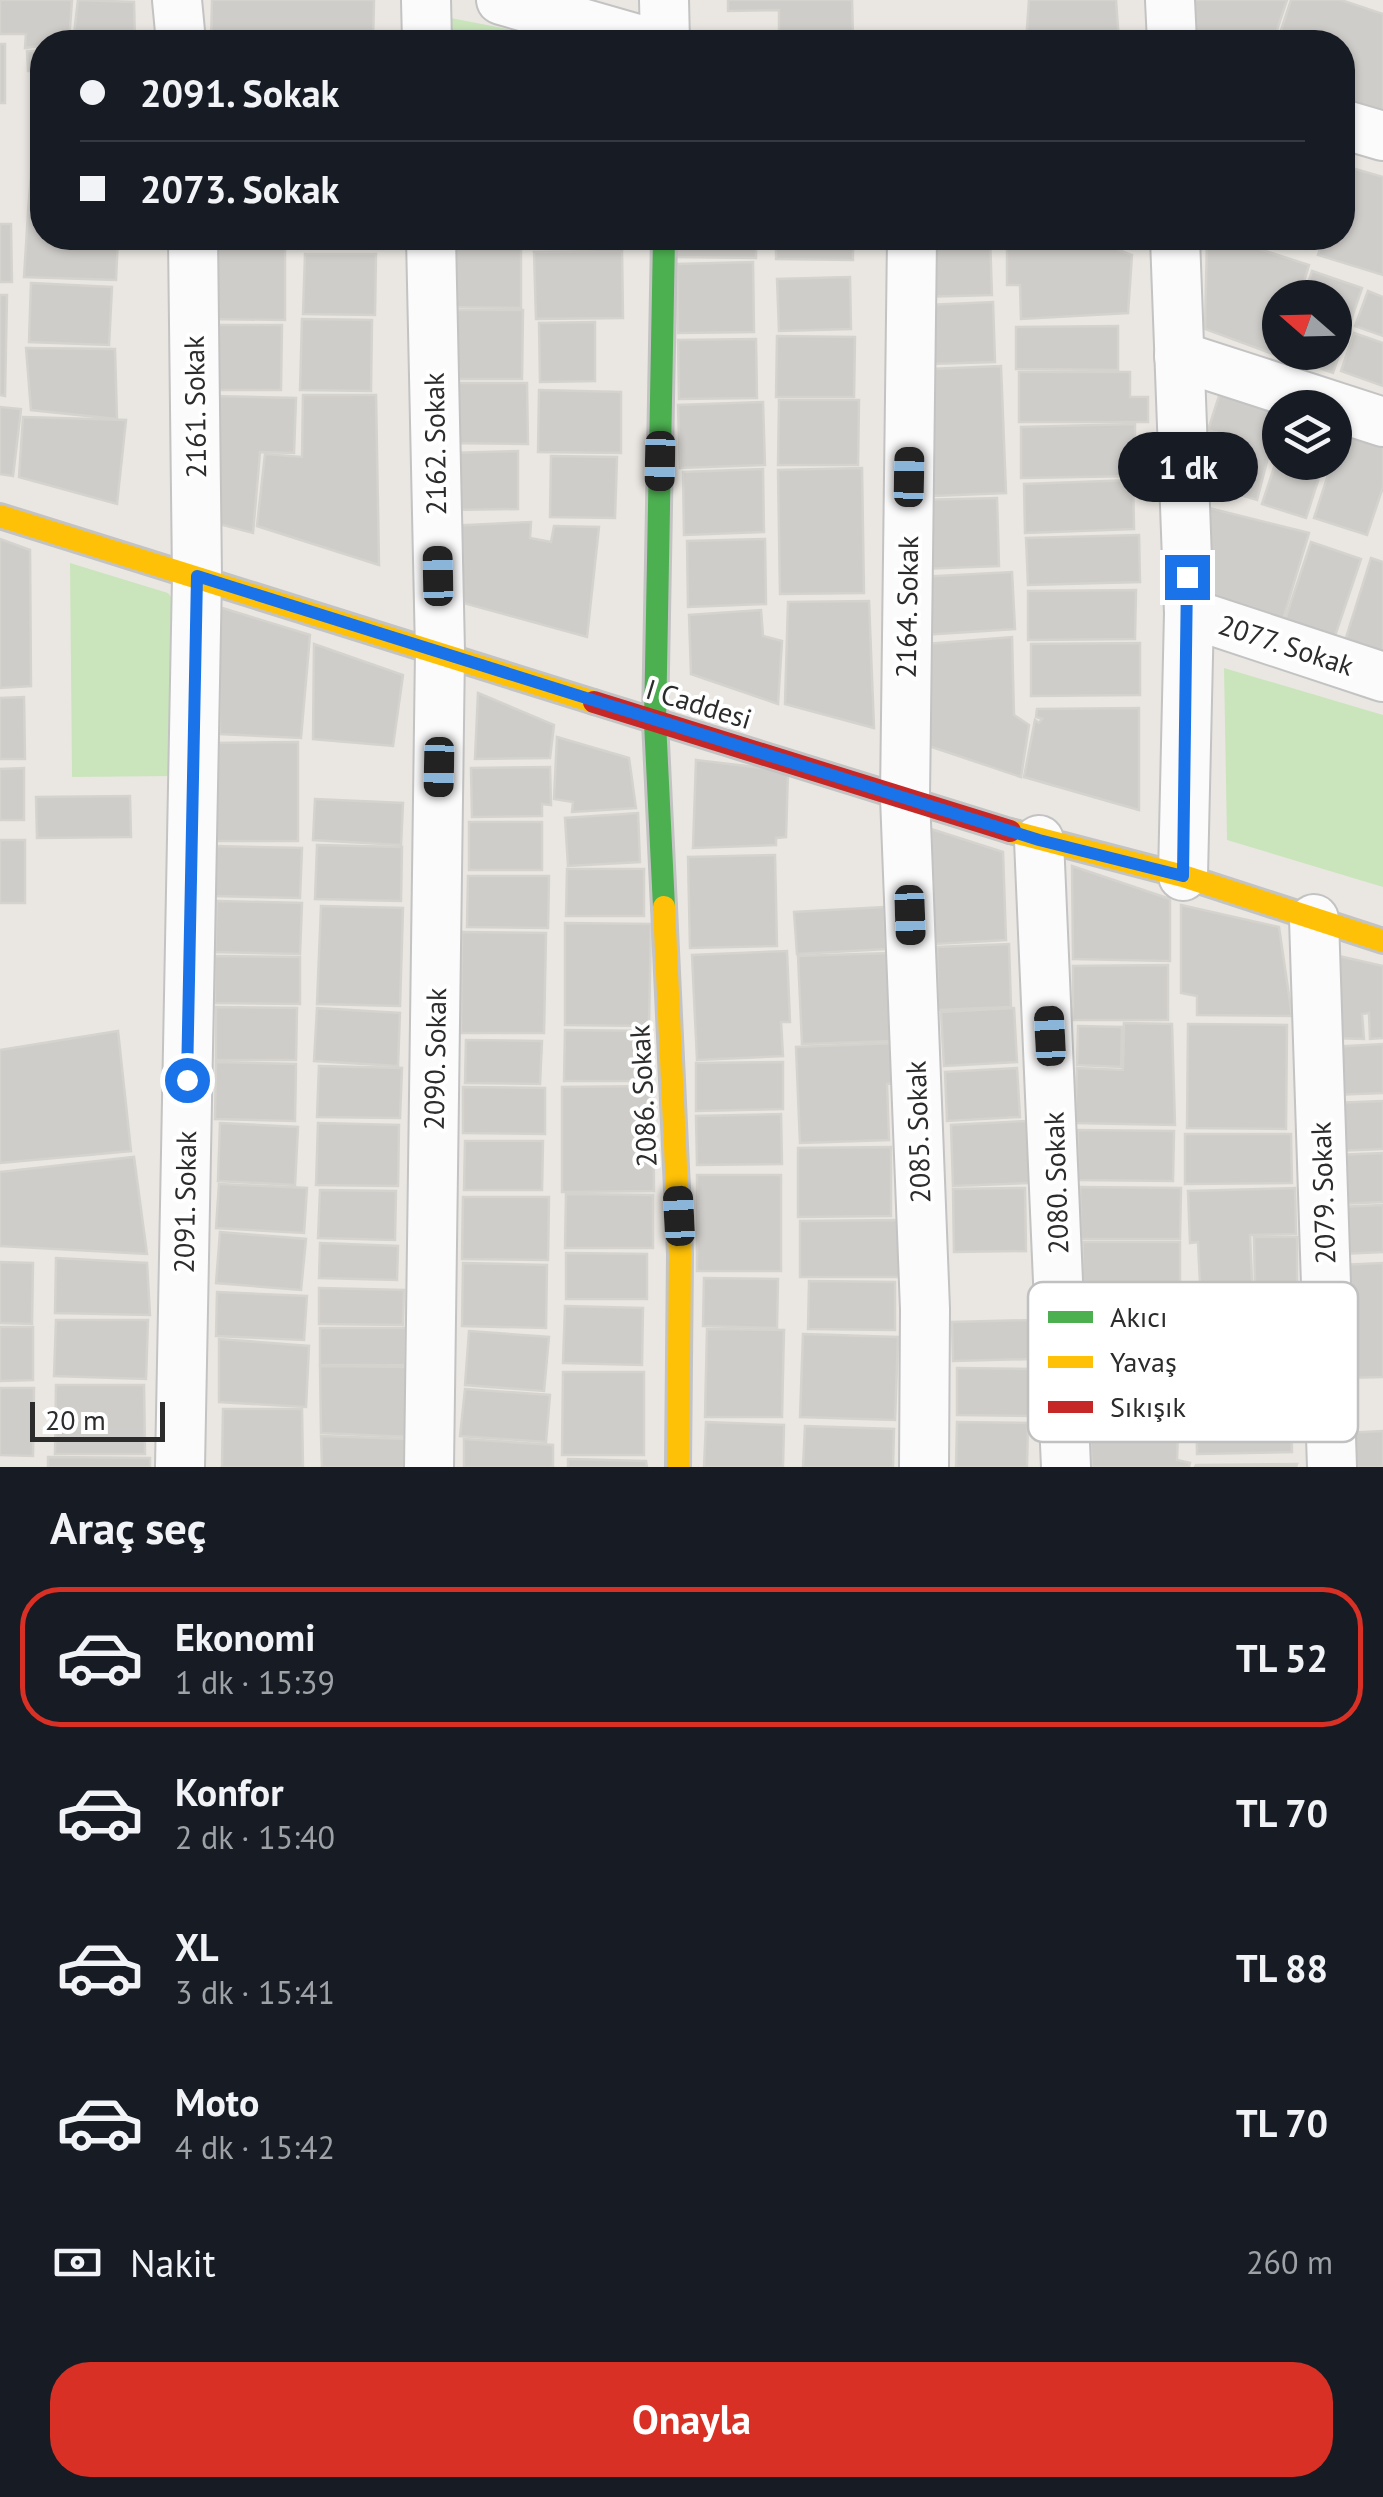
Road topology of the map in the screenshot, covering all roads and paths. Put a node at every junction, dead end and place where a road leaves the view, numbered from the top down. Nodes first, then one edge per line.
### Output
1 (177, 0) edge
2 (426, 0) edge
3 (501, 0) edge
4 (664, 0) edge
5 (1170, 0) edge
6 (180, 30) edge
7 (427, 30) edge
8 (606, 30) edge
9 (665, 30) edge
10 (1171, 30) edge
11 (1355, 128) edge
12 (1383, 136) edge
13 (193, 250) edge
14 (431, 250) edge
15 (664, 250) edge
16 (912, 250) edge
17 (1176, 250) edge
18 (1179, 356) junction
19 (1383, 422) edge
20 (0, 516) edge
21 (197, 576) junction
22 (1189, 614) junction
23 (440, 651) junction
24 (1383, 678) edge
25 (655, 722) junction
26 (905, 797) junction
27 (1039, 840) junction
28 (1183, 876) junction
29 (1314, 920) junction
30 (1383, 941) edge
31 (1058, 1282) edge
32 (1326, 1282) edge
33 (1065, 1442) edge
34 (1331, 1442) edge
35 (180, 1467) edge
36 (429, 1467) edge
37 (678, 1467) edge
38 (924, 1467) edge
39 (1066, 1467) edge
40 (1332, 1467) edge

1 - 6 street
2 - 7 street
3 - 8 street
4 - 9 street
5 - 10 street
11 - 12 street
13 - 21 street, 2161. Sokak
14 - 23 street, 2162. Sokak
15 - 25 street, 2086. Sokak
16 - 26 street, 2164. Sokak
17 - 18 street
18 - 19 street
18 - 22 street
20 - 21 street, I Caddesi
21 - 23 street, I Caddesi
21 - 35 street, 2091. Sokak
22 - 24 street, 2077. Sokak
22 - 28 street
23 - 25 street, I Caddesi
23 - 36 street, 2090. Sokak
25 - 26 street, I Caddesi
25 - 37 street, 2086. Sokak
26 - 27 street, I Caddesi
26 - 38 street, 2085. Sokak
27 - 28 street, I Caddesi
27 - 31 street, 2080. Sokak
28 - 29 street, I Caddesi
29 - 30 street, I Caddesi
29 - 32 street, 2079. Sokak
33 - 39 street, 2080. Sokak
34 - 40 street, 2079. Sokak

